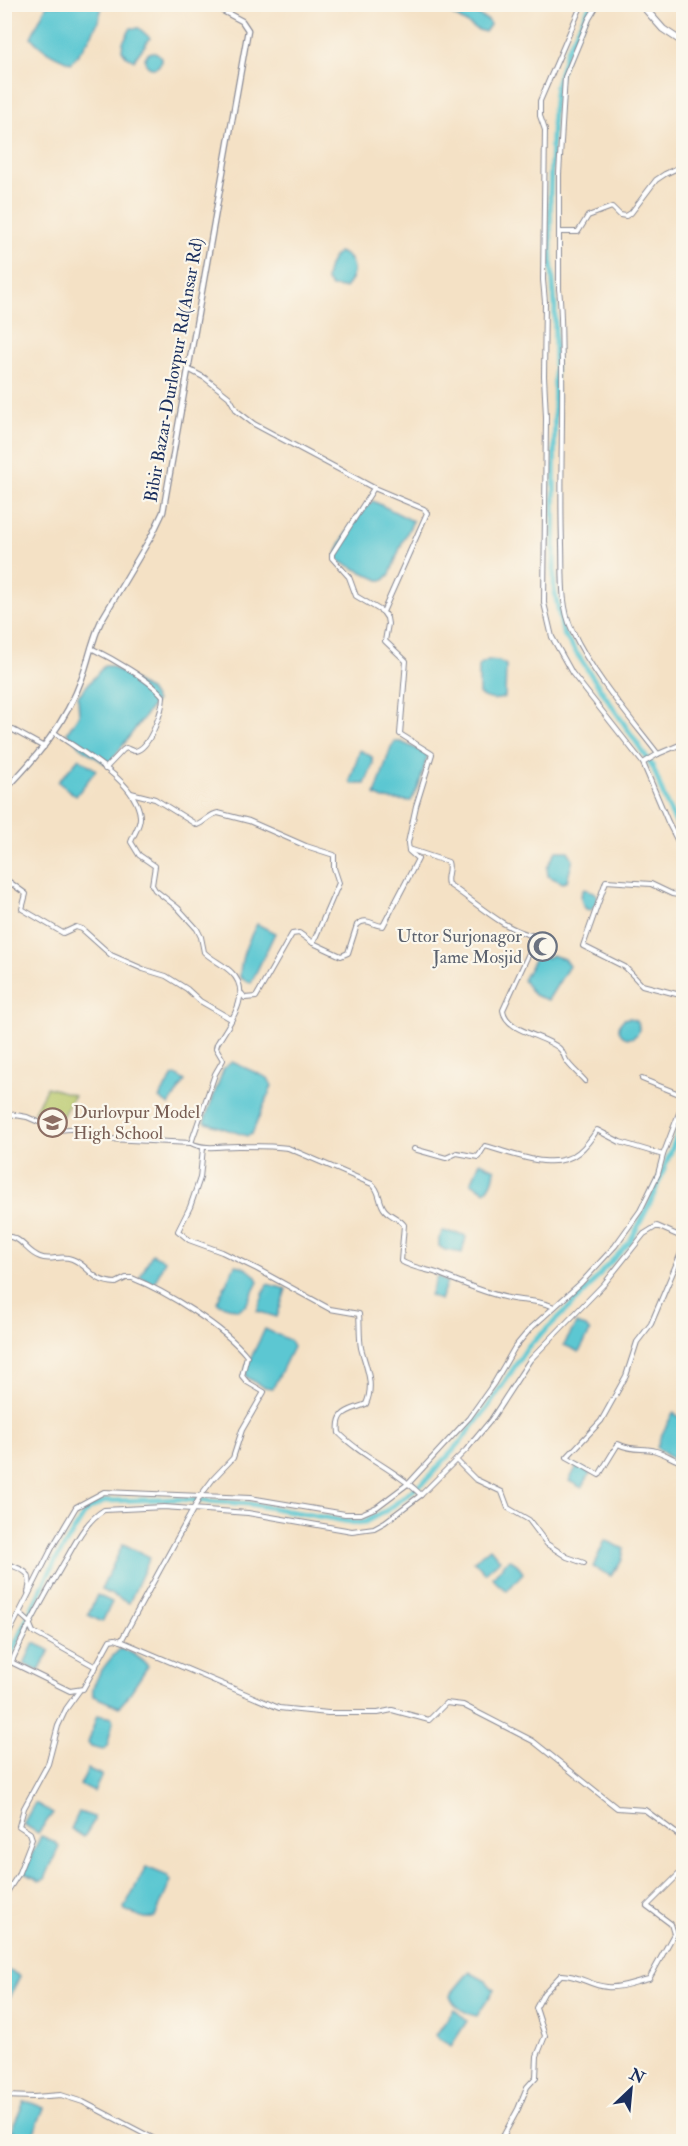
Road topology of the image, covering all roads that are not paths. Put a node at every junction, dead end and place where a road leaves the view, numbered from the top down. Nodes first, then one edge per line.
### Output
1 (210, 4) edge
2 (582, 4) edge
3 (598, 4) edge
4 (641, 4) edge
5 (684, 42) edge
6 (684, 165) edge
7 (559, 232) junction
8 (188, 368) junction
9 (374, 488) junction
10 (383, 612) junction
11 (91, 648) junction
12 (4, 725) edge
13 (55, 733) junction
14 (684, 743) edge
15 (44, 747) junction
16 (658, 754) junction
17 (643, 763) junction
18 (105, 770) junction
19 (4, 791) edge
20 (131, 793) junction
21 (408, 849) junction
22 (684, 853) edge
23 (4, 878) edge
24 (684, 896) edge
25 (313, 943) junction
26 (241, 993) junction
27 (684, 996) edge
28 (231, 1019) junction
29 (642, 1079) dead end
30 (585, 1081) dead end
31 (684, 1098) edge
32 (4, 1113) edge
33 (191, 1143) junction
34 (203, 1148) junction
35 (414, 1149) dead end
36 (663, 1155) junction
37 (4, 1236) edge
38 (684, 1238) edge
39 (684, 1246) edge
40 (554, 1307) junction
41 (456, 1460) junction
42 (684, 1463) edge
43 (409, 1483) junction
44 (201, 1495) junction
45 (421, 1495) junction
46 (193, 1509) junction
47 (4, 1562) edge
48 (584, 1563) dead end
49 (21, 1614) junction
50 (29, 1623) junction
51 (121, 1641) junction
52 (4, 1642) edge
53 (96, 1667) junction
54 (80, 1690) junction
55 (684, 1839) edge
56 (684, 1869) edge
57 (4, 1898) edge
58 (4, 2096) edge
59 (160, 2142) edge
60 (500, 2142) edge

1 - 8 street, Bibir Bazar-Durlovpur Rd(Ansar Rd)
2 - 17 street
3 - 7 street
4 - 5 highway
6 - 7 street
7 - 16 street
8 - 9 street
8 - 11 street, Bibir Bazar-Durlovpur Rd(Ansar Rd)
9 - 10 street
9 - 10 street
10 - 21 street
11 - 13 street, Bibir Bazar-Durlovpur Rd(Ansar Rd)
11 - 18 street
12 - 15 street
13 - 15 street, Bibir Bazar-Durlovpur Rd(Ansar Rd)
13 - 18 street
14 - 16 street
15 - 19 street, Bibir Bazar-Durlovpur Rd(Ansar Rd)
16 - 17 street
17 - 22 street
18 - 20 street
20 - 25 street
20 - 26 street
21 - 25 street
21 - 30 street
23 - 28 street
24 - 27 street
25 - 26 street
26 - 28 street
28 - 33 street
29 - 31 street
31 - 36 street
32 - 33 street
33 - 34 street
34 - 40 street
34 - 43 street
35 - 36 street
36 - 40 street
37 - 44 street
38 - 41 street
39 - 42 street
40 - 43 street
41 - 45 street
41 - 48 street
43 - 44 street
43 - 45 street
44 - 46 street
44 - 49 street
45 - 46 street
46 - 50 street
46 - 51 street
47 - 49 street
49 - 50 street
49 - 52 street
50 - 53 street
50 - 54 street
51 - 53 street
51 - 55 street
53 - 54 street
54 - 57 street
56 - 60 street
58 - 59 street

